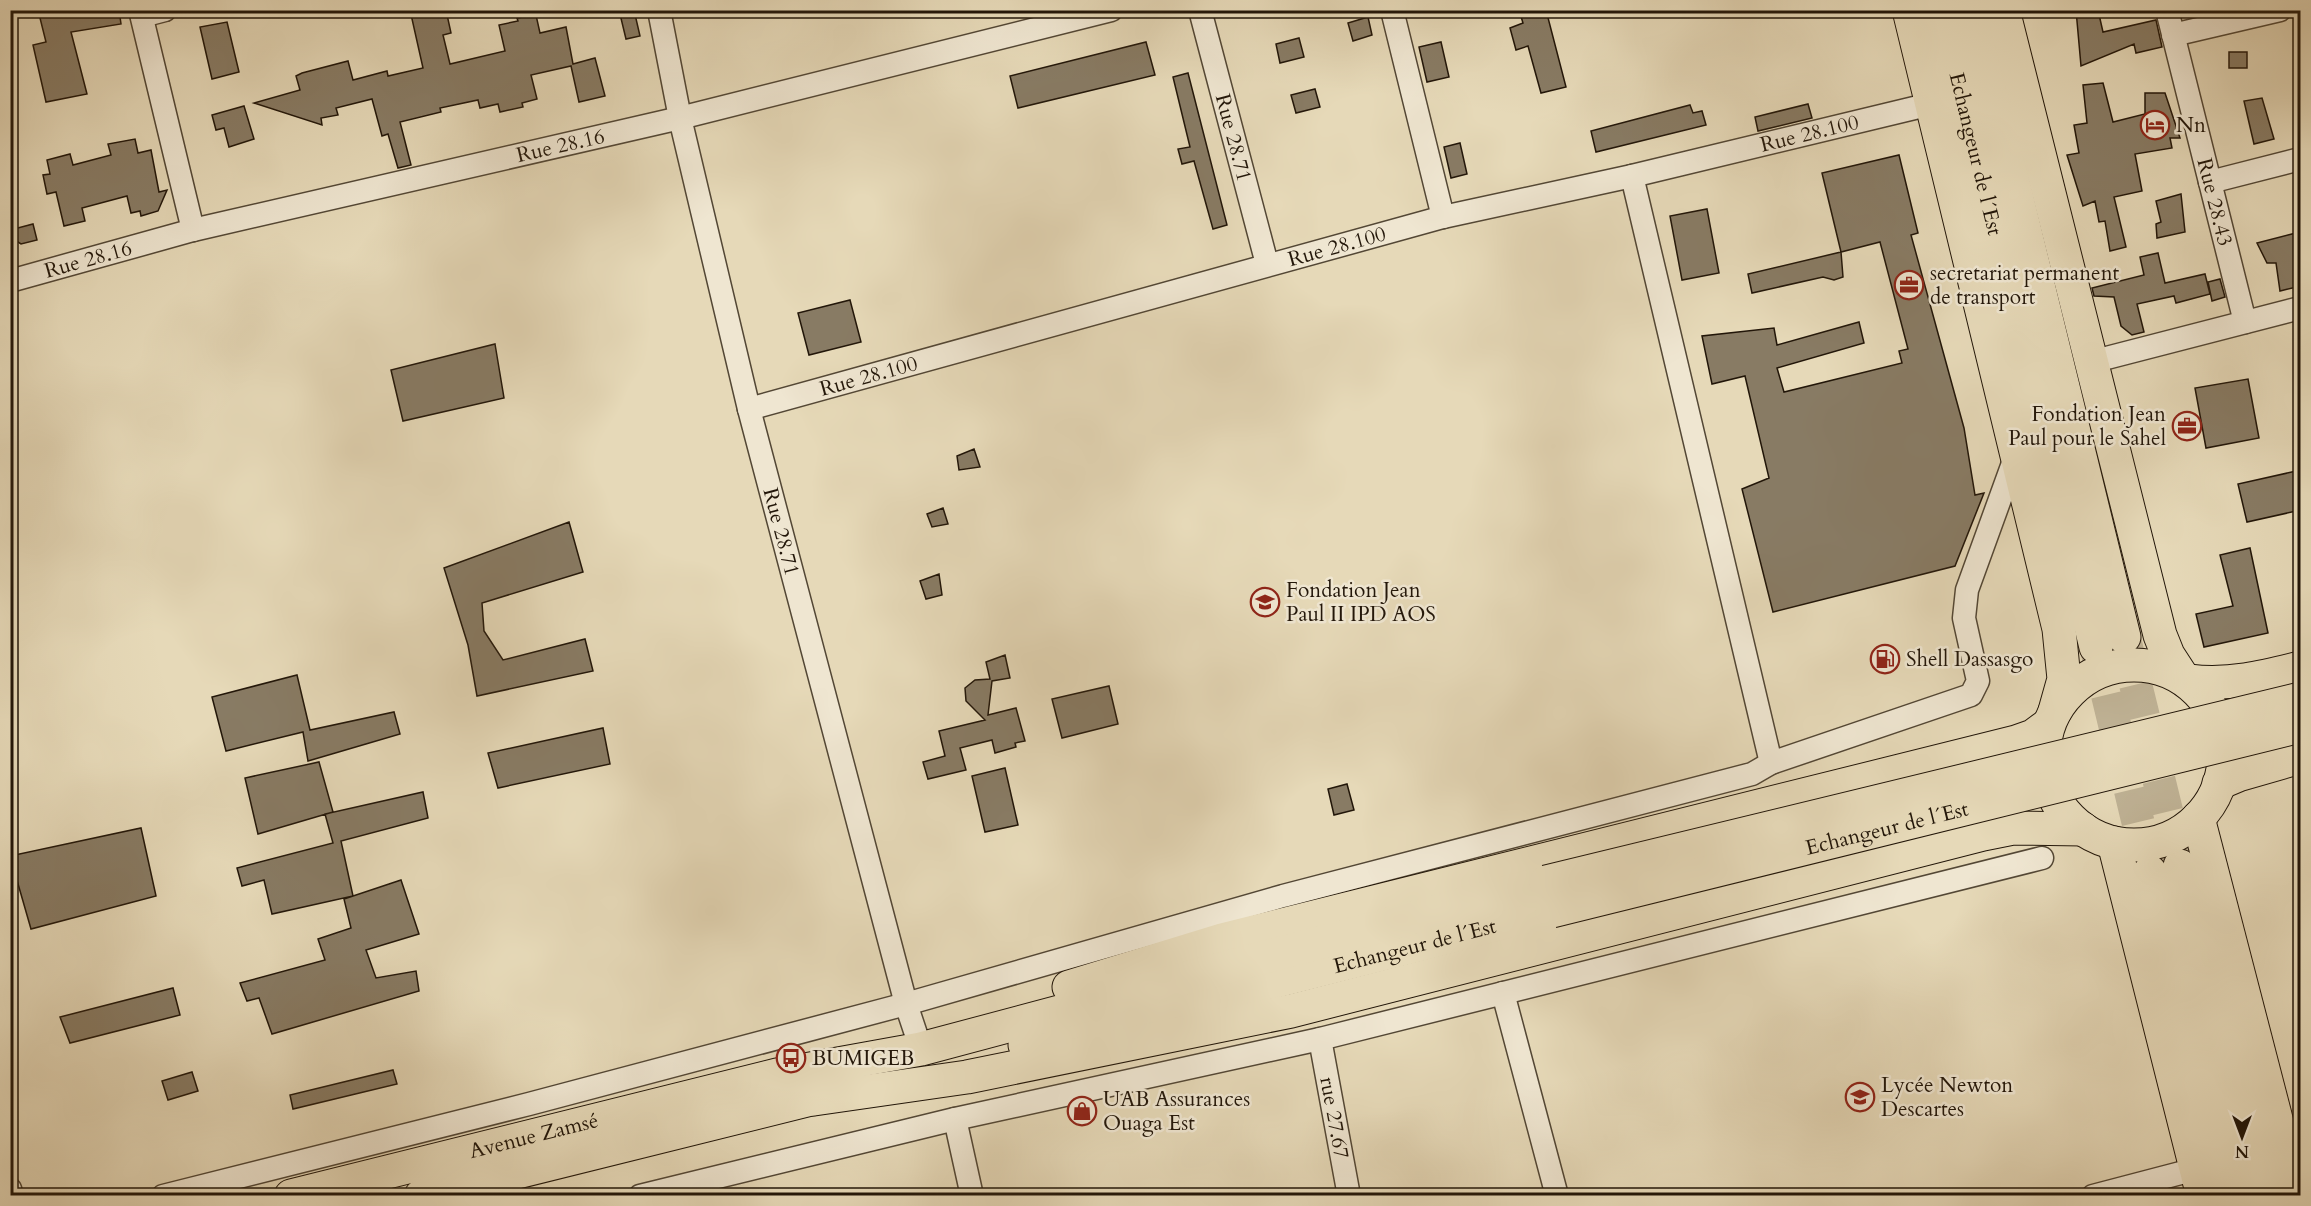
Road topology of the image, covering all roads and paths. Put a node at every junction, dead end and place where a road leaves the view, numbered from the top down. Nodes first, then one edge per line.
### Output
1 (165, 10) edge
2 (659, 10) edge
3 (1111, 10) edge
4 (1200, 10) edge
5 (1392, 10) edge
6 (1909, 10) edge
7 (1941, 10) edge
8 (1971, 10) edge
9 (2003, 10) edge
10 (2167, 10) edge
11 (2280, 10) edge
12 (141, 13) edge
13 (2173, 35) junction
14 (1931, 104) junction
15 (680, 118) junction
16 (2301, 159) edge
17 (1632, 176) junction
18 (2210, 182) junction
19 (1443, 217) junction
20 (193, 230) junction
21 (1267, 264) junction
22 (10, 281) edge
23 (2301, 308) edge
24 (2245, 322) junction
25 (2091, 362) junction
26 (749, 409) junction
27 (2017, 453) junction
28 (2301, 668) edge
29 (2186, 678) junction
30 (2301, 699) edge
31 (2051, 718) junction
32 (2301, 726) edge
33 (2301, 757) edge
34 (1771, 762) junction
35 (2219, 783) junction
36 (2198, 818) junction
37 (2083, 829) junction
38 (2114, 843) junction
39 (2042, 858) dead end
40 (1549, 896) junction
41 (1503, 993) junction
42 (906, 1004) junction
43 (1320, 1039) junction
44 (921, 1049) junction
45 (779, 1090) junction
46 (814, 1099) junction
47 (956, 1119) junction
48 (2200, 1182) edge
49 (10, 1188) edge
50 (12, 1196) edge
51 (163, 1196) edge
52 (291, 1196) edge
53 (421, 1196) edge
54 (640, 1196) edge
55 (972, 1196) edge
56 (1349, 1196) edge
57 (1557, 1196) edge
58 (2093, 1196) edge
59 (2232, 1196) edge
60 (2264, 1196) edge
61 (2296, 1196) edge

1 - 12 street
2 - 15 street, Rue 28.71
3 - 15 street, Rue 28.16
4 - 21 street, Rue 28.71
5 - 19 street
6 - 14 main road
7 - 8 main road, Echangeur de l´Est
9 - 25 main road
10 - 13 street, Rue 28.43
11 - 13 street
12 - 20 street
13 - 18 street, Rue 28.43
14 - 17 street, Rue 28.100
14 - 27 main road
15 - 20 street, Rue 28.16
15 - 26 street, Rue 28.71
16 - 18 street
17 - 19 street, Rue 28.100
17 - 34 street
18 - 24 street, Rue 28.43
19 - 21 street, Rue 28.100
20 - 22 street, Rue 28.16
21 - 26 street, Rue 28.100
23 - 24 street
24 - 25 street
25 - 29 main road
26 - 42 street, Rue 28.71
27 - 31 main road
27 - 34 street
28 - 29 main road
29 - 31 main road
29 - 35 main road
30 - 40 main road, Echangeur de l´Est, bridge
31 - 37 main road
31 - 44 main road
32 - 40 main road, Echangeur de l´Est, bridge
33 - 35 main road
34 - 42 street
35 - 36 main road
36 - 38 main road
36 - 61 main road
37 - 38 main road
37 - 46 main road
38 - 48 main road
39 - 41 street
40 - 44 main road, Echangeur de l´Est
40 - 46 main road, Echangeur de l´Est
41 - 43 street
41 - 57 street
42 - 44 street, Rue 28.71
42 - 51 street
43 - 47 street
43 - 56 street, rue 27.67
44 - 45 main road, Echangeur de l´Est
45 - 46 main road, Echangeur de l´Est
45 - 52 main road, Avenue Zamsé
45 - 53 main road, Avenue Zamsé
47 - 54 street
47 - 55 street
48 - 58 street
49 - 50 street
59 - 60 main road

